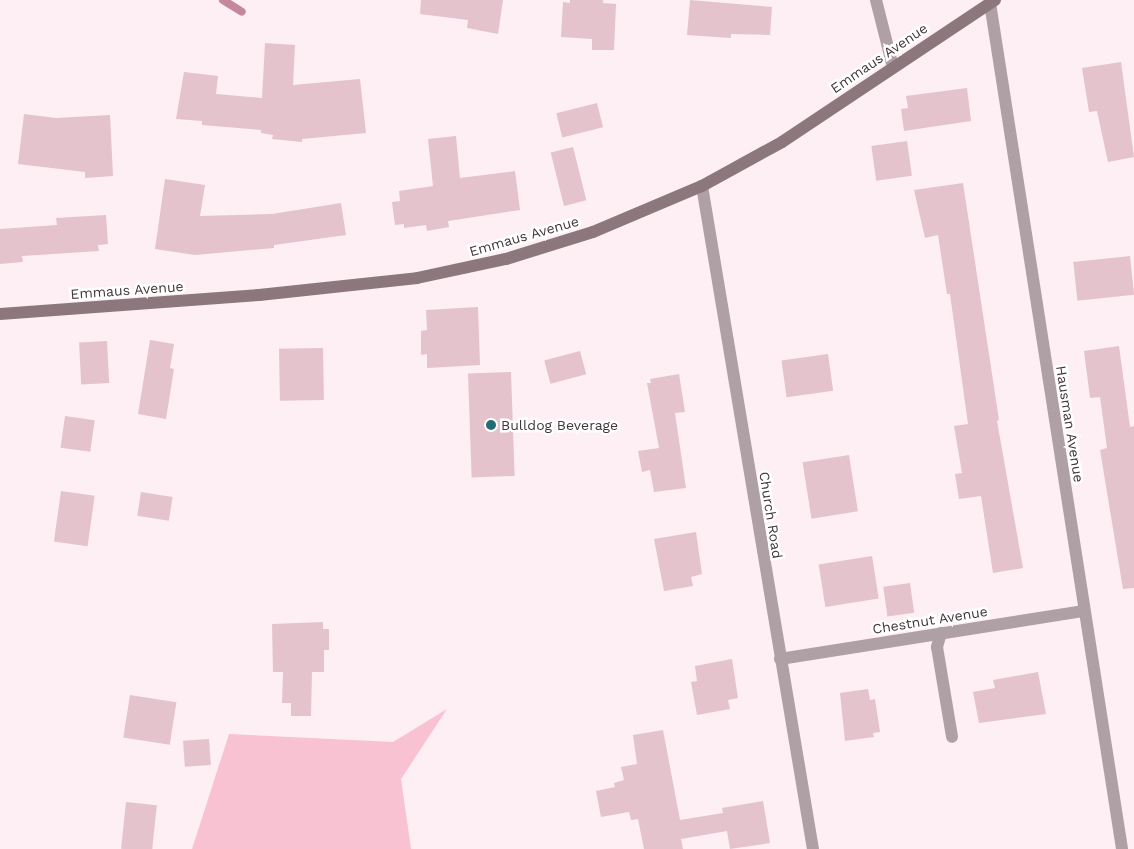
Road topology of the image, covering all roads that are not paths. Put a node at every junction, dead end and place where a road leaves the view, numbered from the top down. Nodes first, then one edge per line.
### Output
1 (876, 0) edge
2 (993, 1) edge
3 (893, 67) junction
4 (702, 186) junction
5 (0, 314) edge
6 (1084, 611) junction
7 (941, 633) junction
8 (780, 659) junction
9 (952, 737) dead end
10 (813, 849) edge
11 (1122, 849) edge

1 - 3 street
2 - 3 main road, Emmaus Avenue
2 - 6 street, Hausman Avenue
3 - 4 main road, Emmaus Avenue
4 - 5 main road, Emmaus Avenue
4 - 8 street, Church Road
6 - 7 street, Chestnut Avenue
6 - 11 street, Hausman Avenue
7 - 8 street, Chestnut Avenue
7 - 9 street
8 - 10 street, Church Road

